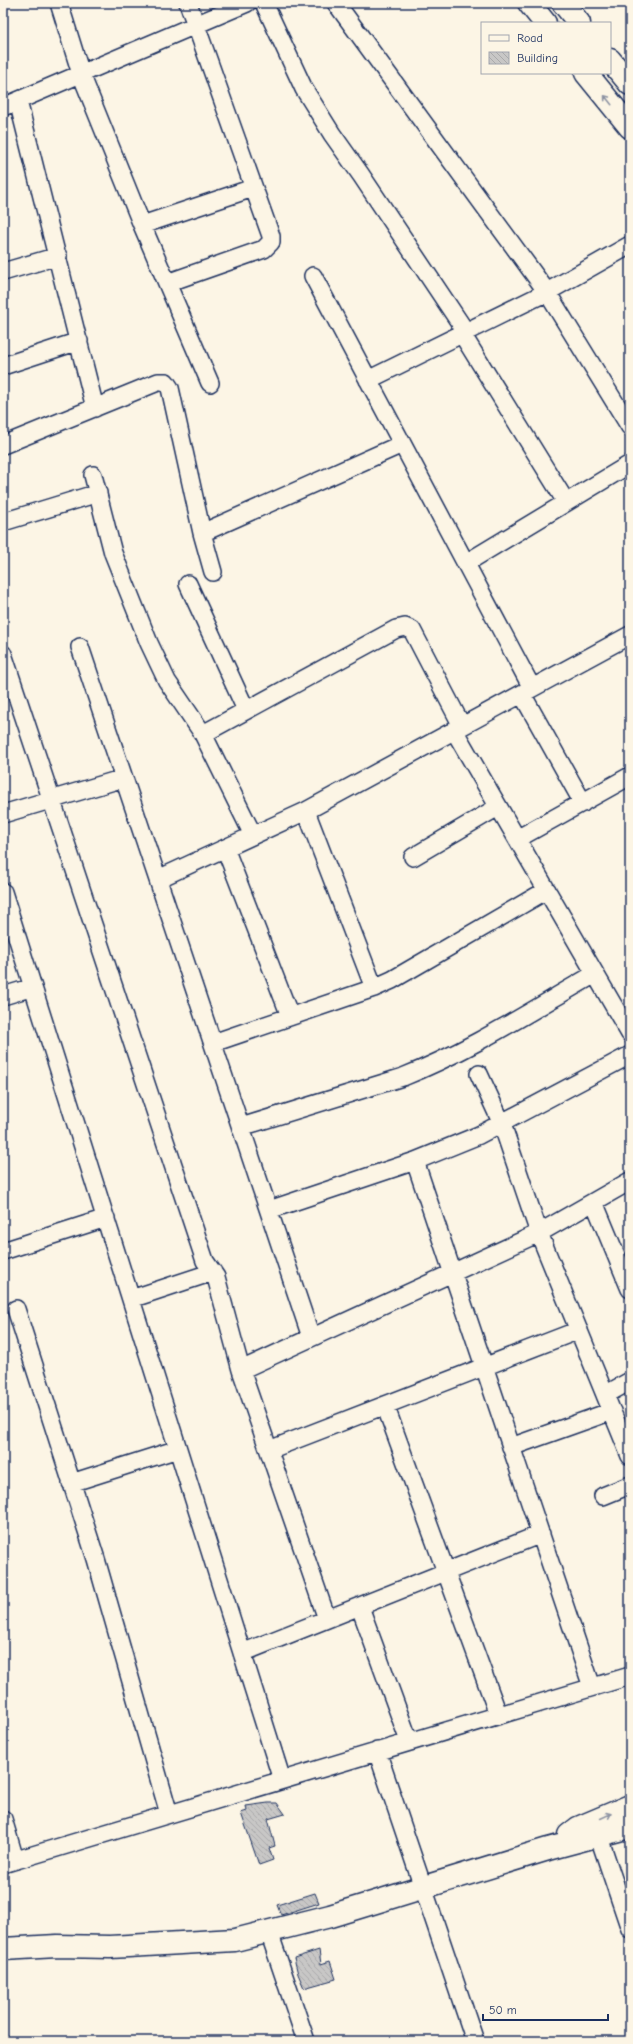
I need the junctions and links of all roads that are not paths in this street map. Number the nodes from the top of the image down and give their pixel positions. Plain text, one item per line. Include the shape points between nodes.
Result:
1 (59, 3) edge
2 (188, 3) edge
3 (247, 3) edge
4 (264, 3) edge
5 (336, 3) edge
6 (529, 3) edge
7 (563, 3) edge
8 (544, 22) edge
9 (578, 22) edge
10 (195, 25) junction
11 (611, 61) edge
12 (81, 74) junction
13 (587, 74) edge
14 (630, 84) edge
15 (10, 104) edge
16 (630, 127) edge
17 (253, 188) junction
18 (142, 225) junction
19 (630, 245) edge
20 (58, 256) junction
21 (3, 272) edge
22 (313, 276) dead end
23 (167, 283) junction
24 (547, 292) junction
25 (464, 333) junction
26 (79, 341) junction
27 (3, 366) edge
28 (368, 380) junction
29 (210, 383) dead end
30 (95, 408) junction
31 (630, 427) edge
32 (402, 444) junction
33 (3, 445) edge
34 (630, 464) edge
35 (93, 475) dead end
36 (98, 493) junction
37 (566, 502) junction
38 (3, 522) edge
39 (202, 533) junction
40 (466, 563) junction
41 (212, 572) dead end
42 (188, 584) dead end
43 (630, 635) edge
44 (80, 647) dead end
45 (3, 654) edge
46 (527, 691) junction
47 (246, 710) junction
48 (458, 728) junction
49 (203, 734) junction
50 (630, 776) edge
51 (124, 778) junction
52 (51, 799) junction
53 (583, 802) junction
54 (498, 807) junction
55 (306, 811) junction
56 (3, 814) edge
57 (253, 835) junction
58 (517, 839) junction
59 (225, 848) junction
60 (412, 857) dead end
61 (158, 879) junction
62 (547, 890) junction
63 (3, 892) edge
64 (595, 974) junction
65 (33, 987) junction
66 (374, 988) junction
67 (3, 996) edge
68 (290, 1016) junction
69 (630, 1034) edge
70 (213, 1043) junction
71 (630, 1055) edge
72 (479, 1074) dead end
73 (502, 1124) junction
74 (241, 1128) junction
75 (415, 1162) junction
76 (630, 1181) edge
77 (594, 1202) junction
78 (269, 1210) junction
79 (106, 1218) junction
80 (540, 1233) junction
81 (3, 1252) edge
82 (213, 1272) junction
83 (452, 1272) junction
84 (630, 1289) edge
85 (131, 1299) junction
86 (16, 1309) dead end
87 (579, 1330) junction
88 (311, 1337) junction
89 (484, 1367) junction
90 (241, 1370) junction
91 (630, 1381) edge
92 (608, 1403) junction
93 (385, 1405) junction
94 (511, 1447) junction
95 (178, 1449) junction
96 (269, 1450) junction
97 (630, 1456) edge
98 (71, 1484) junction
99 (630, 1484) edge
100 (603, 1496) dead end
101 (541, 1534) junction
102 (446, 1572) junction
103 (360, 1607) junction
104 (327, 1619) junction
105 (242, 1654) junction
106 (630, 1676) edge
107 (592, 1687) junction
108 (498, 1714) junction
109 (409, 1742) junction
110 (377, 1751) junction
111 (282, 1780) junction
112 (630, 1806) edge
113 (169, 1814) junction
114 (3, 1819) edge
115 (630, 1827) edge
116 (630, 1839) edge
117 (602, 1846) junction
118 (548, 1849) junction
119 (9, 1862) edge
120 (423, 1887) junction
121 (630, 1929) edge
122 (269, 1932) junction
123 (3, 1949) edge
124 (306, 2041) edge
125 (474, 2041) edge

1 - 12 street
2 - 10 street
3 - 10 street
4 - 25 street via 304,89
5 - 24 street
6 - 8 main road
7 - 9 main road
10 - 12 street
10 - 17 street
11 - 14 main road
12 - 15 street
12 - 18 street
16 -> 13 main road
15 - 20 street
17 - 18 street
17 - 23 street via 271,242 264,249
18 - 23 street
19 - 24 street
20 - 21 street
20 - 26 street
22 - 28 street
23 - 29 street
24 - 25 street
24 - 31 street
25 - 28 street
25 - 37 street
26 - 27 street
26 - 30 street
28 - 32 street
30 - 33 street
30 - 39 street via 158,382 166,382 170,388
32 - 39 street
32 - 40 street
34 - 37 street
35 - 36 street
36 - 38 street
36 - 49 street via 113,553 149,643 167,681
37 - 40 street
39 - 41 street
40 - 46 street
42 - 47 street
43 - 46 street
44 - 51 street
45 - 52 street
46 - 48 street
46 - 53 street
47 - 48 street via 396,629 405,627 412,630
47 - 49 street
48 - 54 street
48 - 55 street
49 - 57 street
50 - 53 street
51 - 52 street
51 - 61 street
52 - 56 street
52 - 82 street via 202,1253
53 - 58 street
54 - 58 street
54 - 60 street
55 - 57 street
55 - 66 street
57 - 59 street
58 - 62 street
59 - 61 street
59 - 68 street
61 - 70 street
62 - 64 street
62 - 66 street
63 - 65 street
64 - 69 street
64 - 74 street via 453,1055 427,1067 403,1077
65 - 67 street
65 - 79 street
66 - 68 street
68 - 70 street
70 - 74 street
71 - 73 street
72 - 73 street
73 - 75 street
73 - 80 street
74 - 78 street
75 - 78 street
75 - 83 street
76 - 77 street
77 - 80 street
77 - 84 street
78 - 88 street
79 - 81 street
79 - 85 street
80 - 83 street
80 - 87 street
82 - 85 street
82 - 90 street
83 - 88 street
83 - 89 street
85 - 95 street
86 - 98 street
87 - 89 street
87 - 92 street
88 - 90 street
89 - 93 street
89 - 94 street
90 - 96 street
91 - 92 street
92 - 94 street
92 - 97 street
93 - 96 street
93 - 102 street
94 - 101 street
95 - 98 street
95 - 105 street
96 - 104 street
98 - 113 street via 96,1559
99 - 100 street
101 - 102 street
101 - 107 street
102 - 103 street
102 - 108 street
103 - 104 street
103 - 109 street
104 - 105 street
105 - 111 street
106 - 107 street
107 - 108 street
108 - 109 street
109 - 110 street
110 - 111 street
110 - 120 street
111 - 113 street
118 -> 112 main road via 578,1828
113 - 119 street
114 - 119 street
115 - 118 main road
116 - 117 main road
117 - 118 main road
117 - 121 street
118 - 120 main road
120 - 122 main road
120 - 125 street
122 - 123 main road via 210,1943
122 - 124 street

